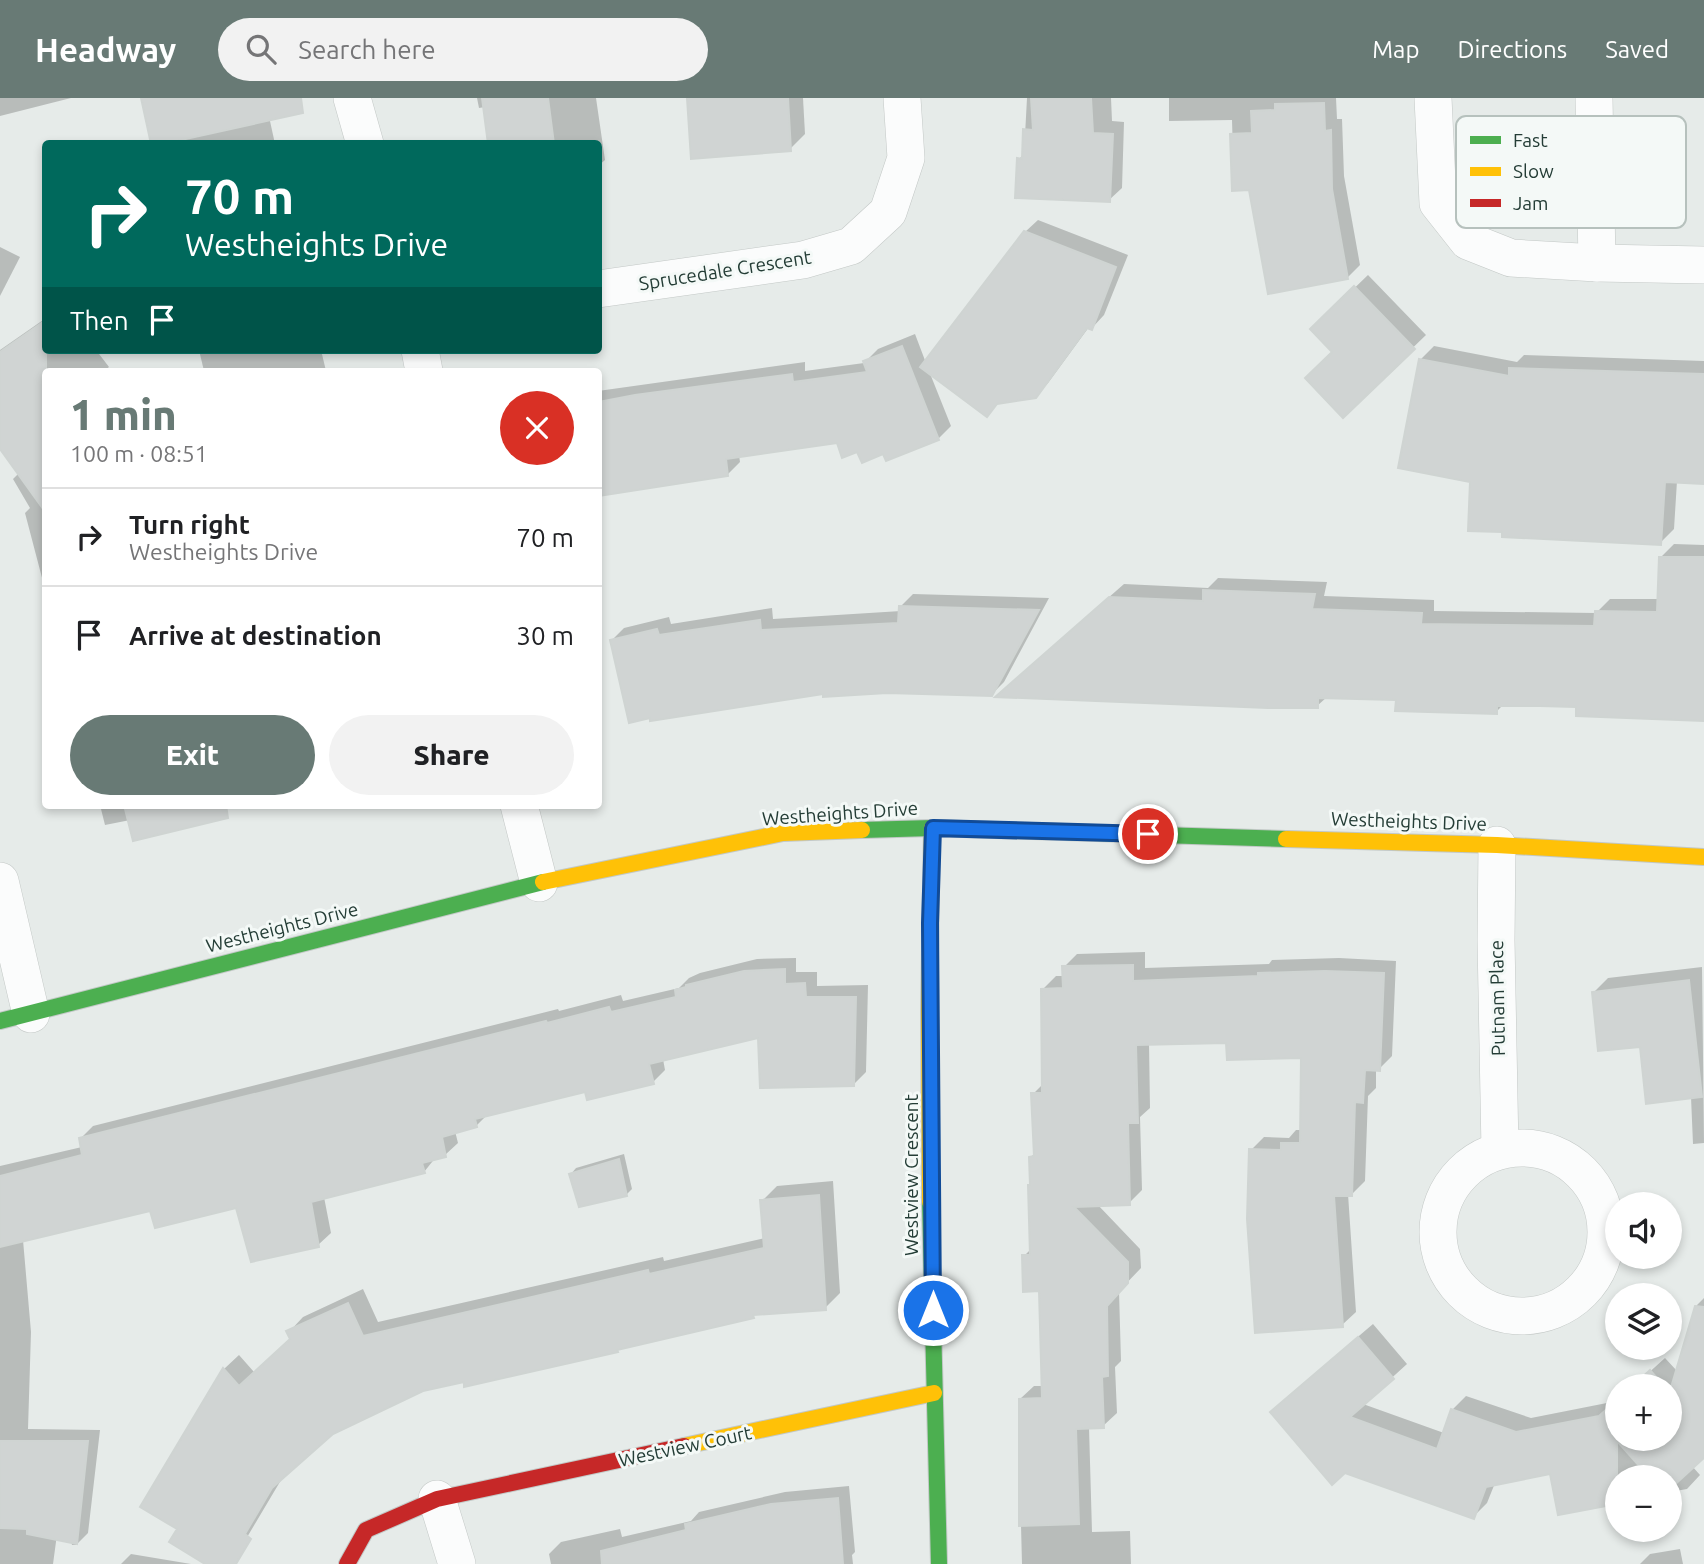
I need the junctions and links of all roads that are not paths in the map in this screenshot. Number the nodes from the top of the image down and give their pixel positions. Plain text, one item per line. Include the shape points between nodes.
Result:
1 (352, 98) edge
2 (902, 98) edge
3 (1433, 98) edge
4 (1594, 98) edge
5 (1594, 116) edge
6 (364, 140) edge
7 (1456, 226) edge
8 (1458, 228) edge
9 (1596, 228) edge
10 (1597, 263) junction
11 (1704, 265) edge
12 (602, 288) edge
13 (521, 809) edge
14 (933, 828) junction
15 (1497, 845) junction
16 (1704, 857) edge
17 (0, 881) edge
18 (539, 883) junction
19 (15, 1017) edge
20 (1500, 1150) junction
21 (934, 1393) junction
22 (437, 1499) junction
23 (347, 1564) edge
24 (457, 1564) edge
25 (939, 1564) edge

1 - 6 street
2 - 12 street, Sprucedale Crescent via 906,158 888,212 851,246 803,260
3 - 7 street via 1438,203
4 - 5 street
8 - 10 street via 1468,241 1511,258
9 - 10 street
10 - 11 street
13 - 18 street
14 - 15 street, Westheights Drive
14 - 18 street, Westheights Drive via 783,833
14 - 21 street, Westview Crescent
15 - 16 street, Westheights Drive
15 - 20 street, Putnam Place
17 - 19 street
18 - 19 street, Westheights Drive
20 - 20 street via 1473,1163 1449,1189 1438,1217 1437,1239 1451,1280 1482,1307 1510,1316 1534,1316 1579,1295 1601,1259 1606,1230 1602,1207 1576,1168 1551,1153
21 - 22 street, Westview Court
21 - 25 street, Westview Crescent
22 - 23 street, Westview Court via 366,1530
22 - 24 street

